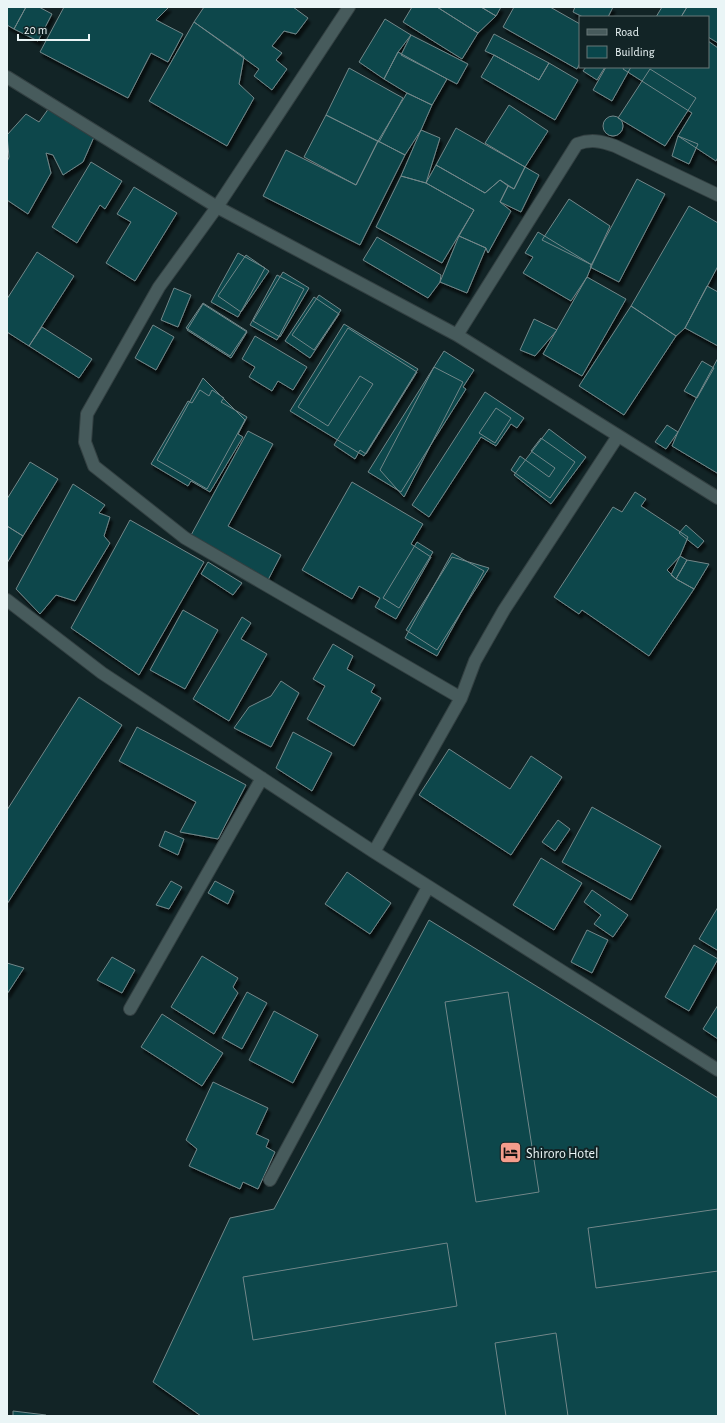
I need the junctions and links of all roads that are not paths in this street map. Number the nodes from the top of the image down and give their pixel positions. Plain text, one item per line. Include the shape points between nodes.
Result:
1 (349, 7) edge
2 (7, 77) edge
3 (718, 195) edge
4 (217, 207) junction
5 (457, 335) junction
6 (618, 436) junction
7 (718, 498) edge
8 (7, 600) edge
9 (460, 698) junction
10 (262, 778) junction
11 (374, 852) junction
12 (428, 887) junction
13 (130, 1009) dead end
14 (718, 1070) edge
15 (270, 1180) dead end

1 - 4 street
2 - 4 street
3 - 5 street via 615,146 600,141 577,144
4 - 5 street
4 - 9 street via 159,287 87,414 85,442 94,466 204,550 295,600
5 - 6 street
6 - 7 street
6 - 9 street via 504,610 475,661
8 - 10 street via 102,673
9 - 11 street
10 - 11 street
10 - 13 street
11 - 12 street
12 - 14 street
12 - 15 street

